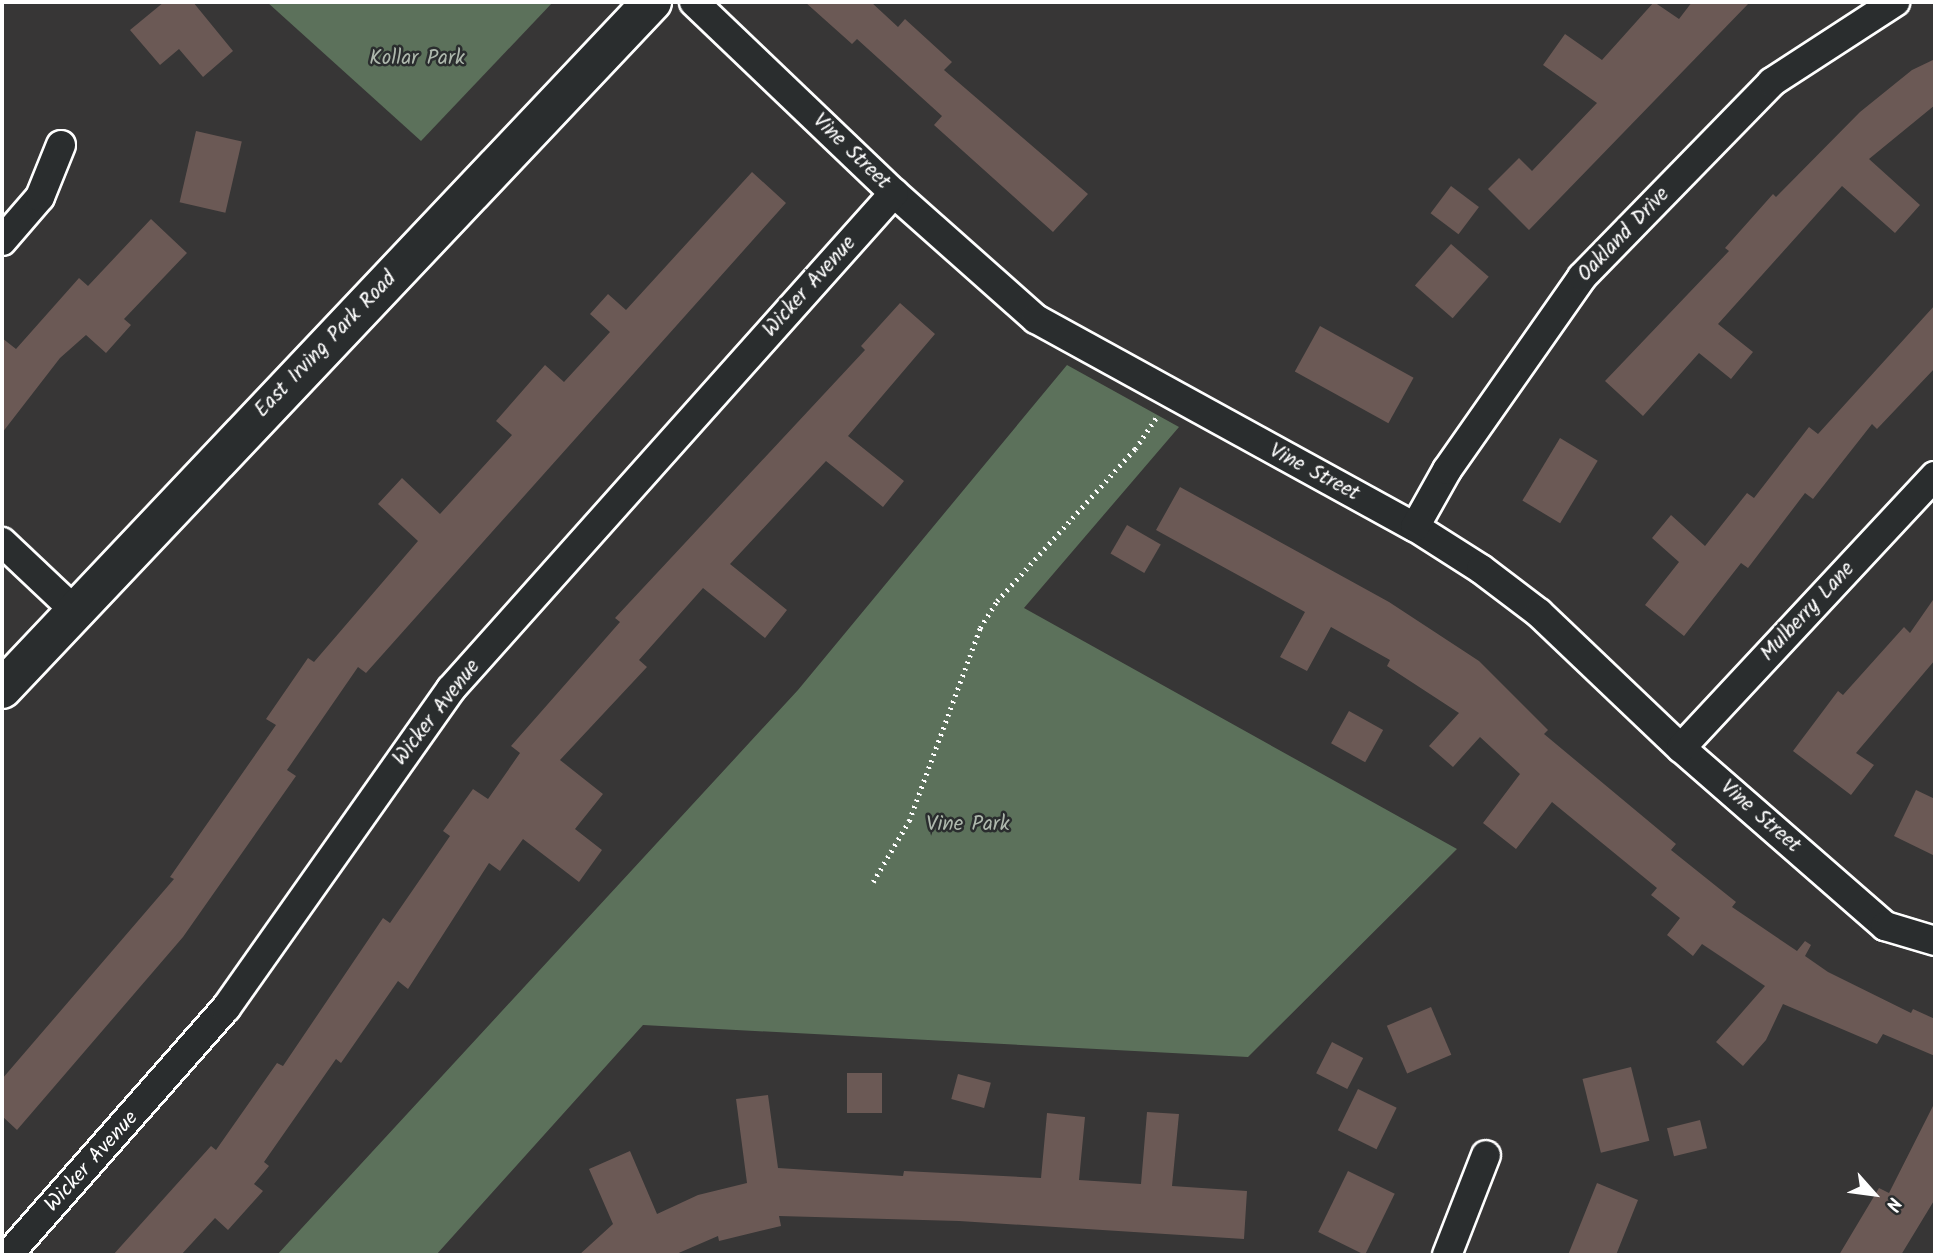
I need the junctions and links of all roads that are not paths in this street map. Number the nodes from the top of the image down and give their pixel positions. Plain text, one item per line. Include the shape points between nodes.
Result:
1 (652, 2) edge
2 (694, 2) edge
3 (1895, 2) edge
4 (61, 145) dead end
5 (894, 193) junction
6 (2, 241) edge
7 (1935, 476) edge
8 (1415, 527) junction
9 (2, 542) edge
10 (74, 610) junction
11 (2, 689) edge
12 (1681, 748) junction
13 (1935, 941) edge
14 (1486, 1155) dead end
15 (8, 1255) edge
16 (1447, 1255) edge

1 - 10 main road, East Irving Park Road
2 - 5 street, Vine Street
3 - 8 street, Oakland Drive via 1772,82 1582,277 1447,470
4 - 6 street via 40,197
5 - 8 street, Vine Street via 1036,319
5 - 15 street, Wicker Avenue via 452,689 226,1008
7 - 12 street, Mulberry Lane
8 - 12 street, Vine Street via 1539,613
9 - 10 street
10 - 11 main road, East Irving Park Road
12 - 13 street, Vine Street via 1885,926
14 - 16 street

